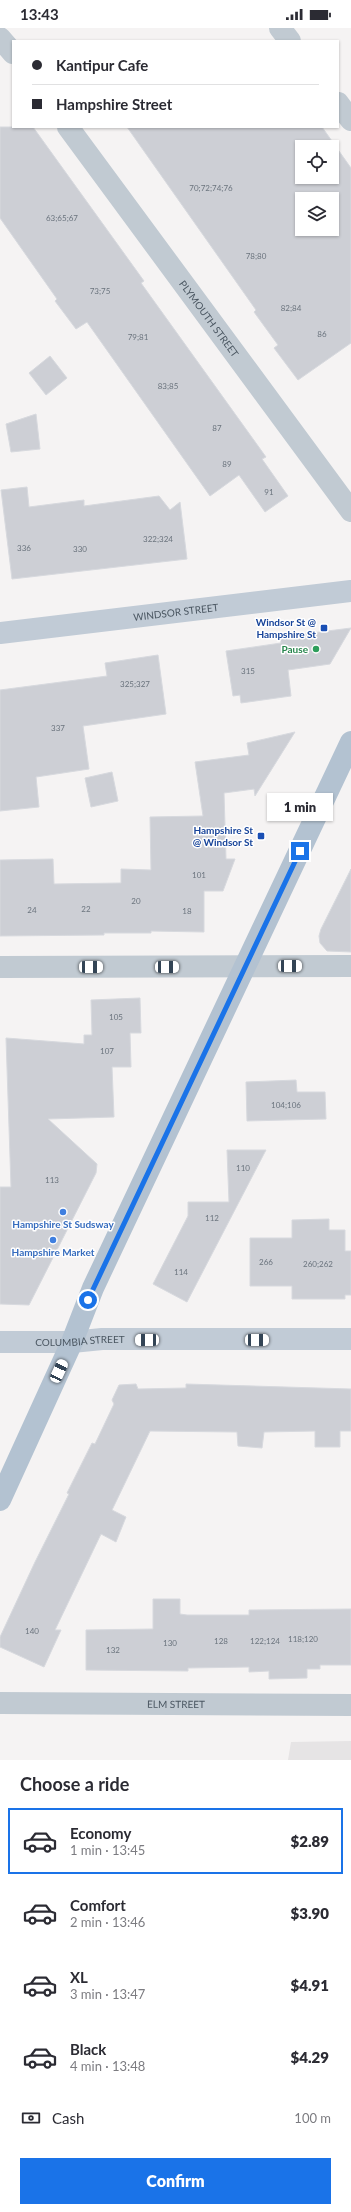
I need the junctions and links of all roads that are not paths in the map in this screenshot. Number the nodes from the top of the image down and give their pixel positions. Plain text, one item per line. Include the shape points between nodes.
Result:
1 (280, 28) edge
2 (0, 38) edge
3 (289, 40) edge
4 (12, 52) edge
5 (339, 104) edge
6 (351, 120) edge
7 (69, 128) edge
8 (351, 510) edge
9 (351, 591) edge
10 (0, 633) edge
11 (351, 742) edge
12 (246, 966) junction
13 (351, 966) edge
14 (0, 967) edge
15 (351, 1339) edge
16 (0, 1342) edge
17 (72, 1342) junction
18 (0, 1500) edge
19 (0, 1703) edge
20 (351, 1704) edge

1 - 3 street
2 - 4 street
5 - 6 street
7 - 8 street, PLYMOUTH STREET
9 - 10 main road, WINDSOR STREET
11 - 12 main road
12 - 13 street
12 - 14 street
12 - 17 main road via 91,1294
15 - 17 main road, COLUMBIA STREET via 102,1339
16 - 17 main road, COLUMBIA STREET
17 - 18 main road
19 - 20 street, ELM STREET

